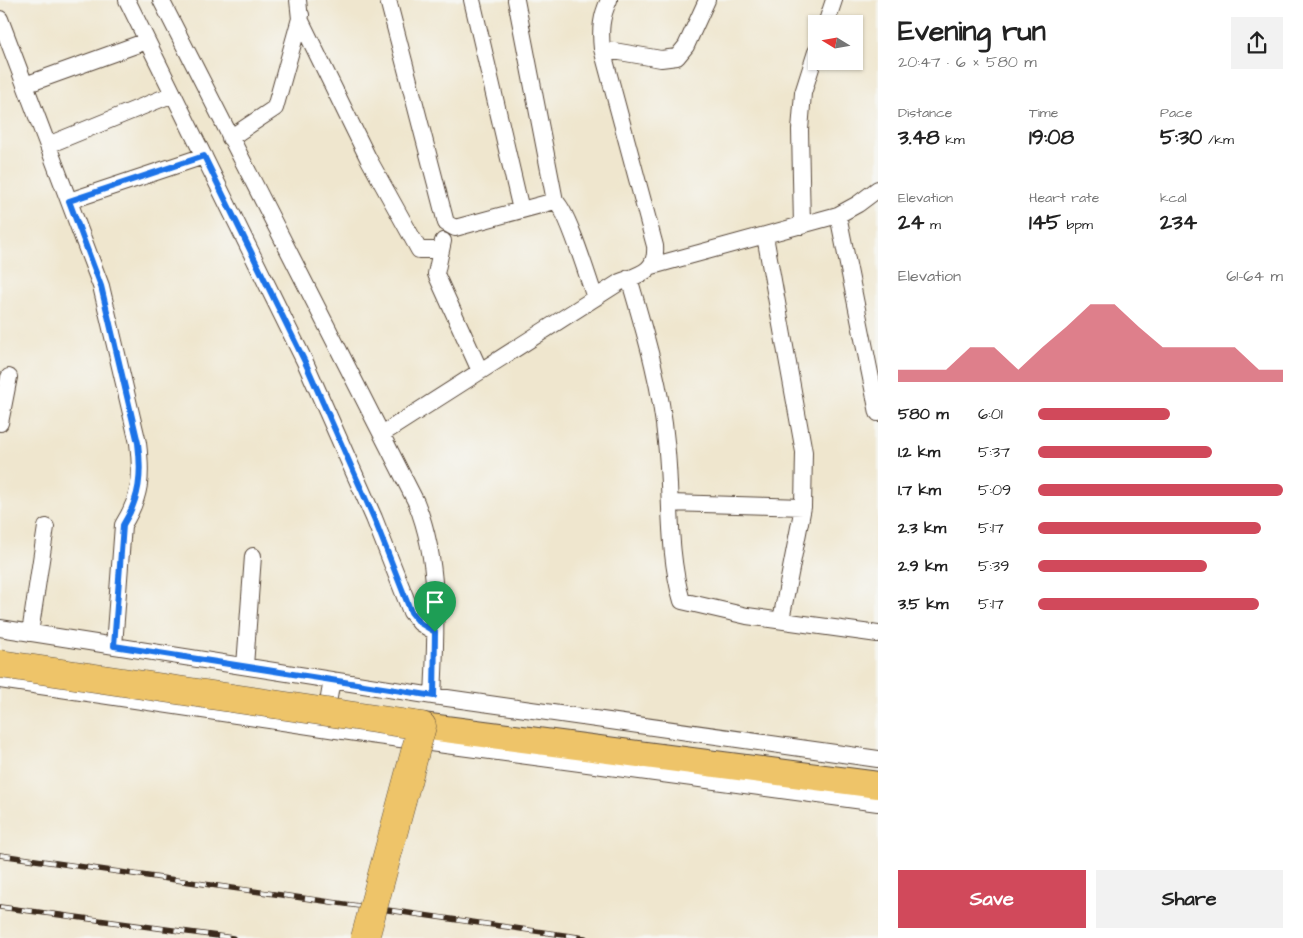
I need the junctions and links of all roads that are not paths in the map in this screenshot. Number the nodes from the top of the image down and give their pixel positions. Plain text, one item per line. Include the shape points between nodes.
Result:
1 (127, 0) edge
2 (161, 0) edge
3 (298, 0) edge
4 (305, 0) edge
5 (388, 0) edge
6 (472, 0) edge
7 (516, 0) edge
8 (609, 0) edge
9 (707, 0) edge
10 (834, 0) edge
11 (829, 15) edge
12 (0, 19) edge
13 (300, 19) junction
14 (147, 41) junction
15 (602, 48) junction
16 (810, 70) edge
17 (25, 85) junction
18 (173, 94) junction
19 (230, 138) junction
20 (48, 146) junction
21 (204, 156) junction
22 (878, 189) edge
23 (69, 201) junction
24 (555, 201) junction
25 (521, 210) junction
26 (838, 215) junction
27 (446, 223) junction
28 (802, 226) junction
29 (765, 236) junction
30 (441, 250) junction
31 (652, 266) junction
32 (629, 278) junction
33 (595, 298) junction
34 (480, 371) junction
35 (10, 378) dead end
36 (878, 414) edge
37 (0, 423) edge
38 (382, 434) junction
39 (670, 503) junction
40 (803, 507) junction
41 (46, 527) dead end
42 (252, 556) dead end
43 (781, 620) junction
44 (0, 628) edge
45 (435, 632) junction
46 (30, 633) junction
47 (878, 634) edge
48 (114, 646) junction
49 (0, 664) edge
50 (245, 666) junction
51 (0, 680) edge
52 (332, 680) junction
53 (434, 696) junction
54 (422, 726) junction
55 (323, 728) junction
56 (878, 759) edge
57 (878, 784) edge
58 (878, 804) edge
59 (366, 938) edge

1 - 14 street
2 - 19 street
3 - 13 street
4 - 13 street
5 - 27 street
6 - 25 street
7 - 24 street
8 - 15 street via 600,29
9 - 15 street via 686,46 677,57 661,59
10 - 11 street
12 - 17 street
13 - 19 street via 275,108
13 - 30 street via 368,158 419,250
14 - 17 street
14 - 18 street
15 - 31 street via 655,246 656,258
16 - 28 street via 801,112
17 - 20 street
18 - 20 street
18 - 21 street
19 - 38 street
20 - 23 street
21 - 23 street
21 - 45 street via 305,362 374,518 411,612 420,623
22 - 26 street
23 - 48 street via 101,286 141,468 140,488 123,525
24 - 25 street
24 - 33 street via 560,203 566,217
25 - 27 street via 456,228
26 - 28 street
26 - 36 street
27 - 30 street
28 - 29 street
29 - 31 street
29 - 40 street via 804,452
30 - 34 street via 436,274
31 - 32 street
32 - 33 street
32 - 39 street via 658,378
33 - 34 street
34 - 38 street
35 - 37 street
38 - 45 street via 427,528 436,587
39 - 40 street
39 - 43 street via 674,562 682,601 746,616
40 - 43 street
41 - 46 street
42 - 50 street
43 - 47 street
44 - 46 street
45 - 53 street
46 - 48 street
48 - 50 street
49 - 54 highway, bridge
50 - 52 street
51 - 55 street
52 - 53 street
52 - 55 street
53 - 56 street
54 - 57 main road
54 - 59 highway, bridge
55 - 58 street

